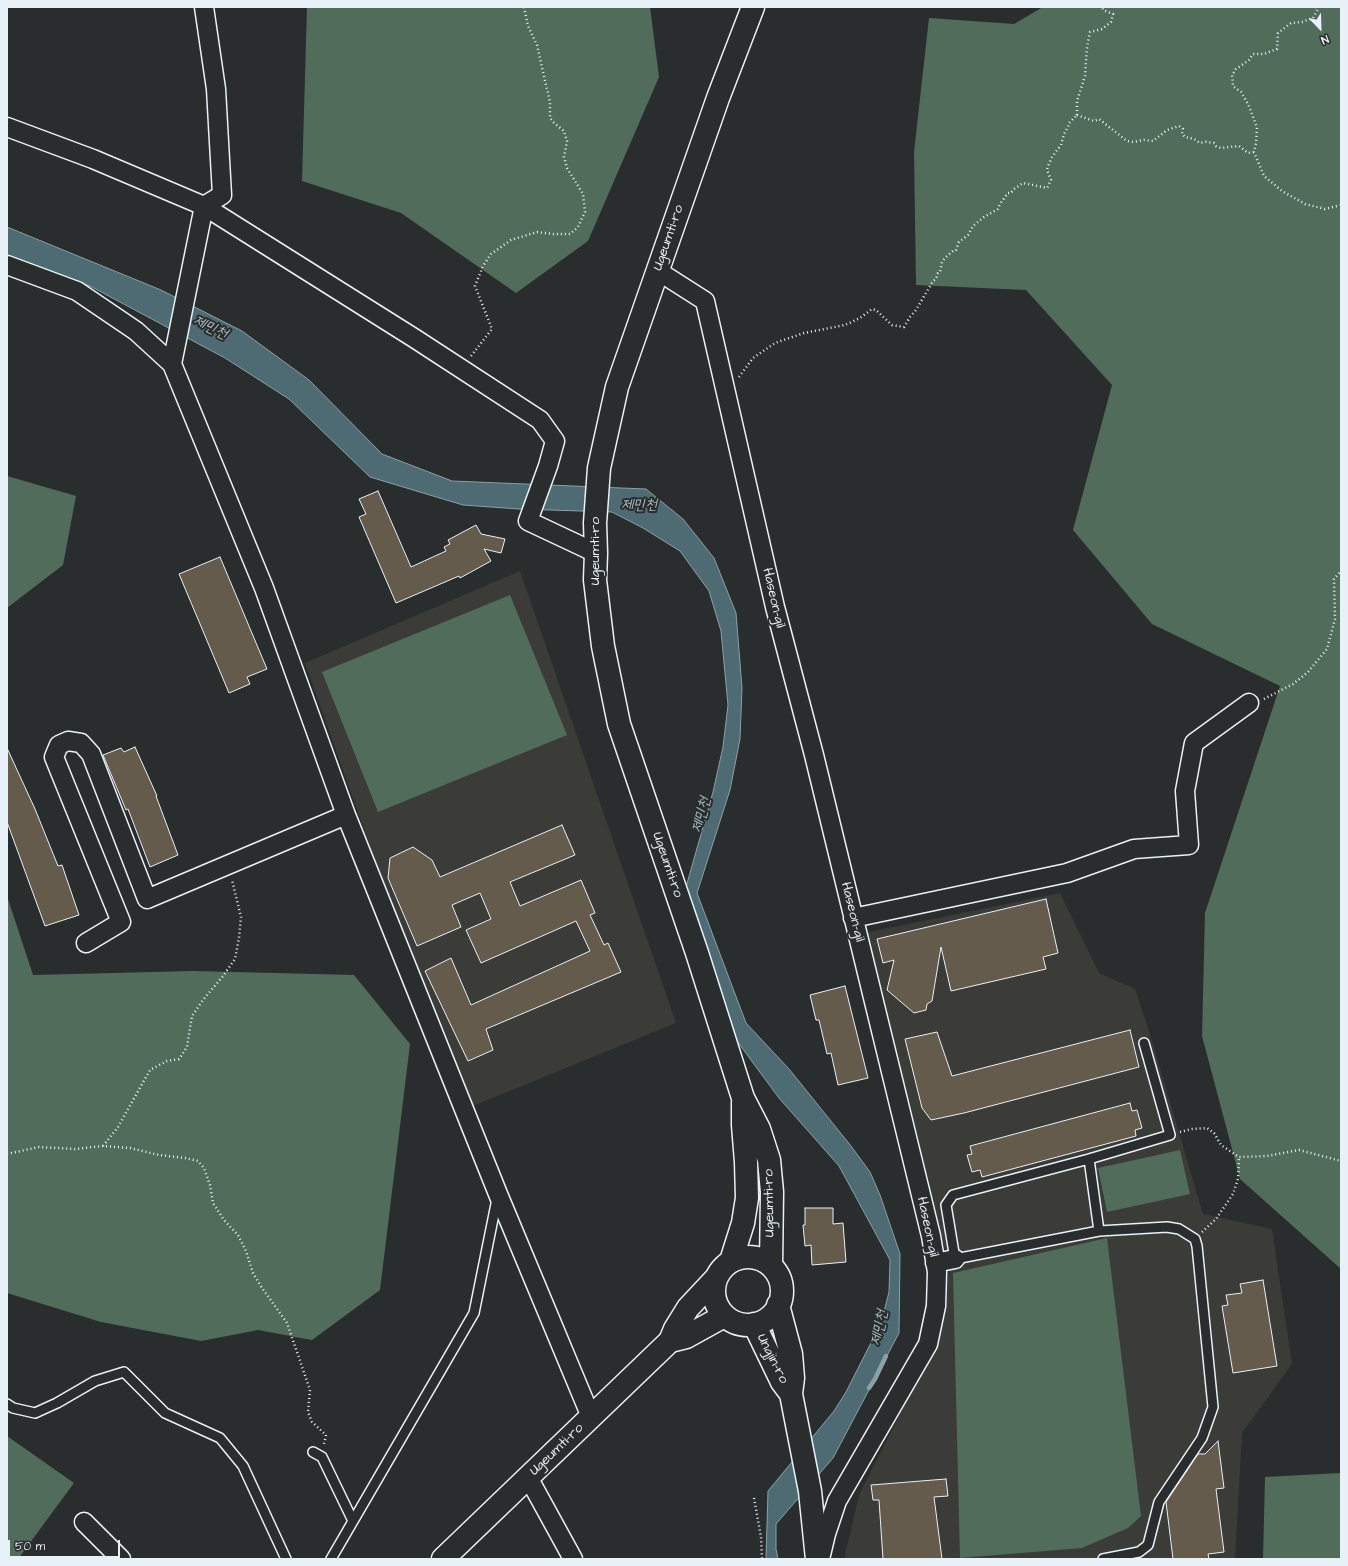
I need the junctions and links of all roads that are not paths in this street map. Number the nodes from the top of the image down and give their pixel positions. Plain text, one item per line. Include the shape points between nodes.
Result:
1 (204, 7) edge
2 (753, 7) edge
3 (7, 127) edge
4 (204, 206) junction
5 (7, 265) edge
6 (658, 271) junction
7 (172, 364) junction
8 (596, 553) junction
9 (1249, 704) road end
10 (346, 815) junction
11 (853, 918) junction
12 (86, 943) dead end
13 (1144, 1043) dead end
14 (743, 1098) junction
15 (1089, 1159) junction
16 (498, 1194) junction
17 (1099, 1231) junction
18 (955, 1259) junction
19 (935, 1263) junction
20 (771, 1266) junction
21 (724, 1269) junction
22 (778, 1305) junction
23 (724, 1316) junction
24 (754, 1324) junction
25 (670, 1341) junction
26 (790, 1394) junction
27 (7, 1404) edge
28 (592, 1417) junction
29 (313, 1452) dead end
30 (528, 1477) junction
31 (353, 1521) junction
32 (84, 1522) dead end
33 (121, 1559) edge
34 (286, 1559) edge
35 (331, 1559) edge
36 (443, 1559) edge
37 (574, 1559) edge
38 (817, 1559) edge
39 (820, 1559) edge
40 (1103, 1559) edge

1 - 4 street via 216,89 222,195
2 - 6 main road, Ugeumti-ro via 718,98
3 - 4 street via 93,159
4 - 7 street
4 - 8 street via 540,420 555,441 528,521
5 - 7 street via 77,291 136,331
6 - 8 main road, Ugeumti-ro via 617,387 599,468 595,523
6 - 11 street, Haseon-gil via 705,301 775,607
7 - 10 street via 264,588
8 - 14 main road, Ugeumti-ro via 595,580 603,646 619,724
9 - 11 street via 1194,743 1185,791 1189,845 1134,849 1067,873
10 - 12 street via 147,899 91,754 81,743 68,741 59,745 54,757 121,922
10 - 16 street
11 - 19 street, Haseon-gil via 931,1236
13 - 15 lane via 1170,1135
14 - 20 main road, Ugeumti-ro via 759,1129 769,1160 772,1192
14 - 21 main road, Ugeumti-ro via 747,1198 743,1223
15 - 17 lane
15 - 18 lane via 953,1195 946,1205
16 - 28 street
16 - 31 lane via 474,1313
17 - 18 lane
17 - 40 lane via 1167,1227 1179,1229 1195,1239 1213,1407 1202,1438 1159,1502 1148,1545 1139,1552
18 - 19 street
19 - 39 street, Haseon-gil via 936,1306 928,1344 837,1501
20 - 21 main road via 752,1257 742,1258
20 - 22 main road via 778,1275 781,1285 782,1295
21 - 23 main road via 714,1287 714,1297
21 - 25 main road, Ugeumti-ro via 688,1308
22 - 24 main road via 768,1317
22 - 26 main road, Ungjin-ro via 791,1354 793,1378
23 - 24 main road via 733,1322
23 - 25 main road, Ugeumti-ro via 686,1337
24 - 26 main road, Ungjin-ro
25 - 28 main road, Ugeumti-ro
26 - 38 main road, Ungjin-ro via 810,1491
27 - 34 lane via 35,1413 94,1382 124,1372 165,1413 220,1438 243,1466
28 - 30 main road, Ugeumti-ro
29 - 31 lane via 322,1457
30 - 36 main road, Ugeumti-ro
30 - 37 street
31 - 35 lane
32 - 33 street

